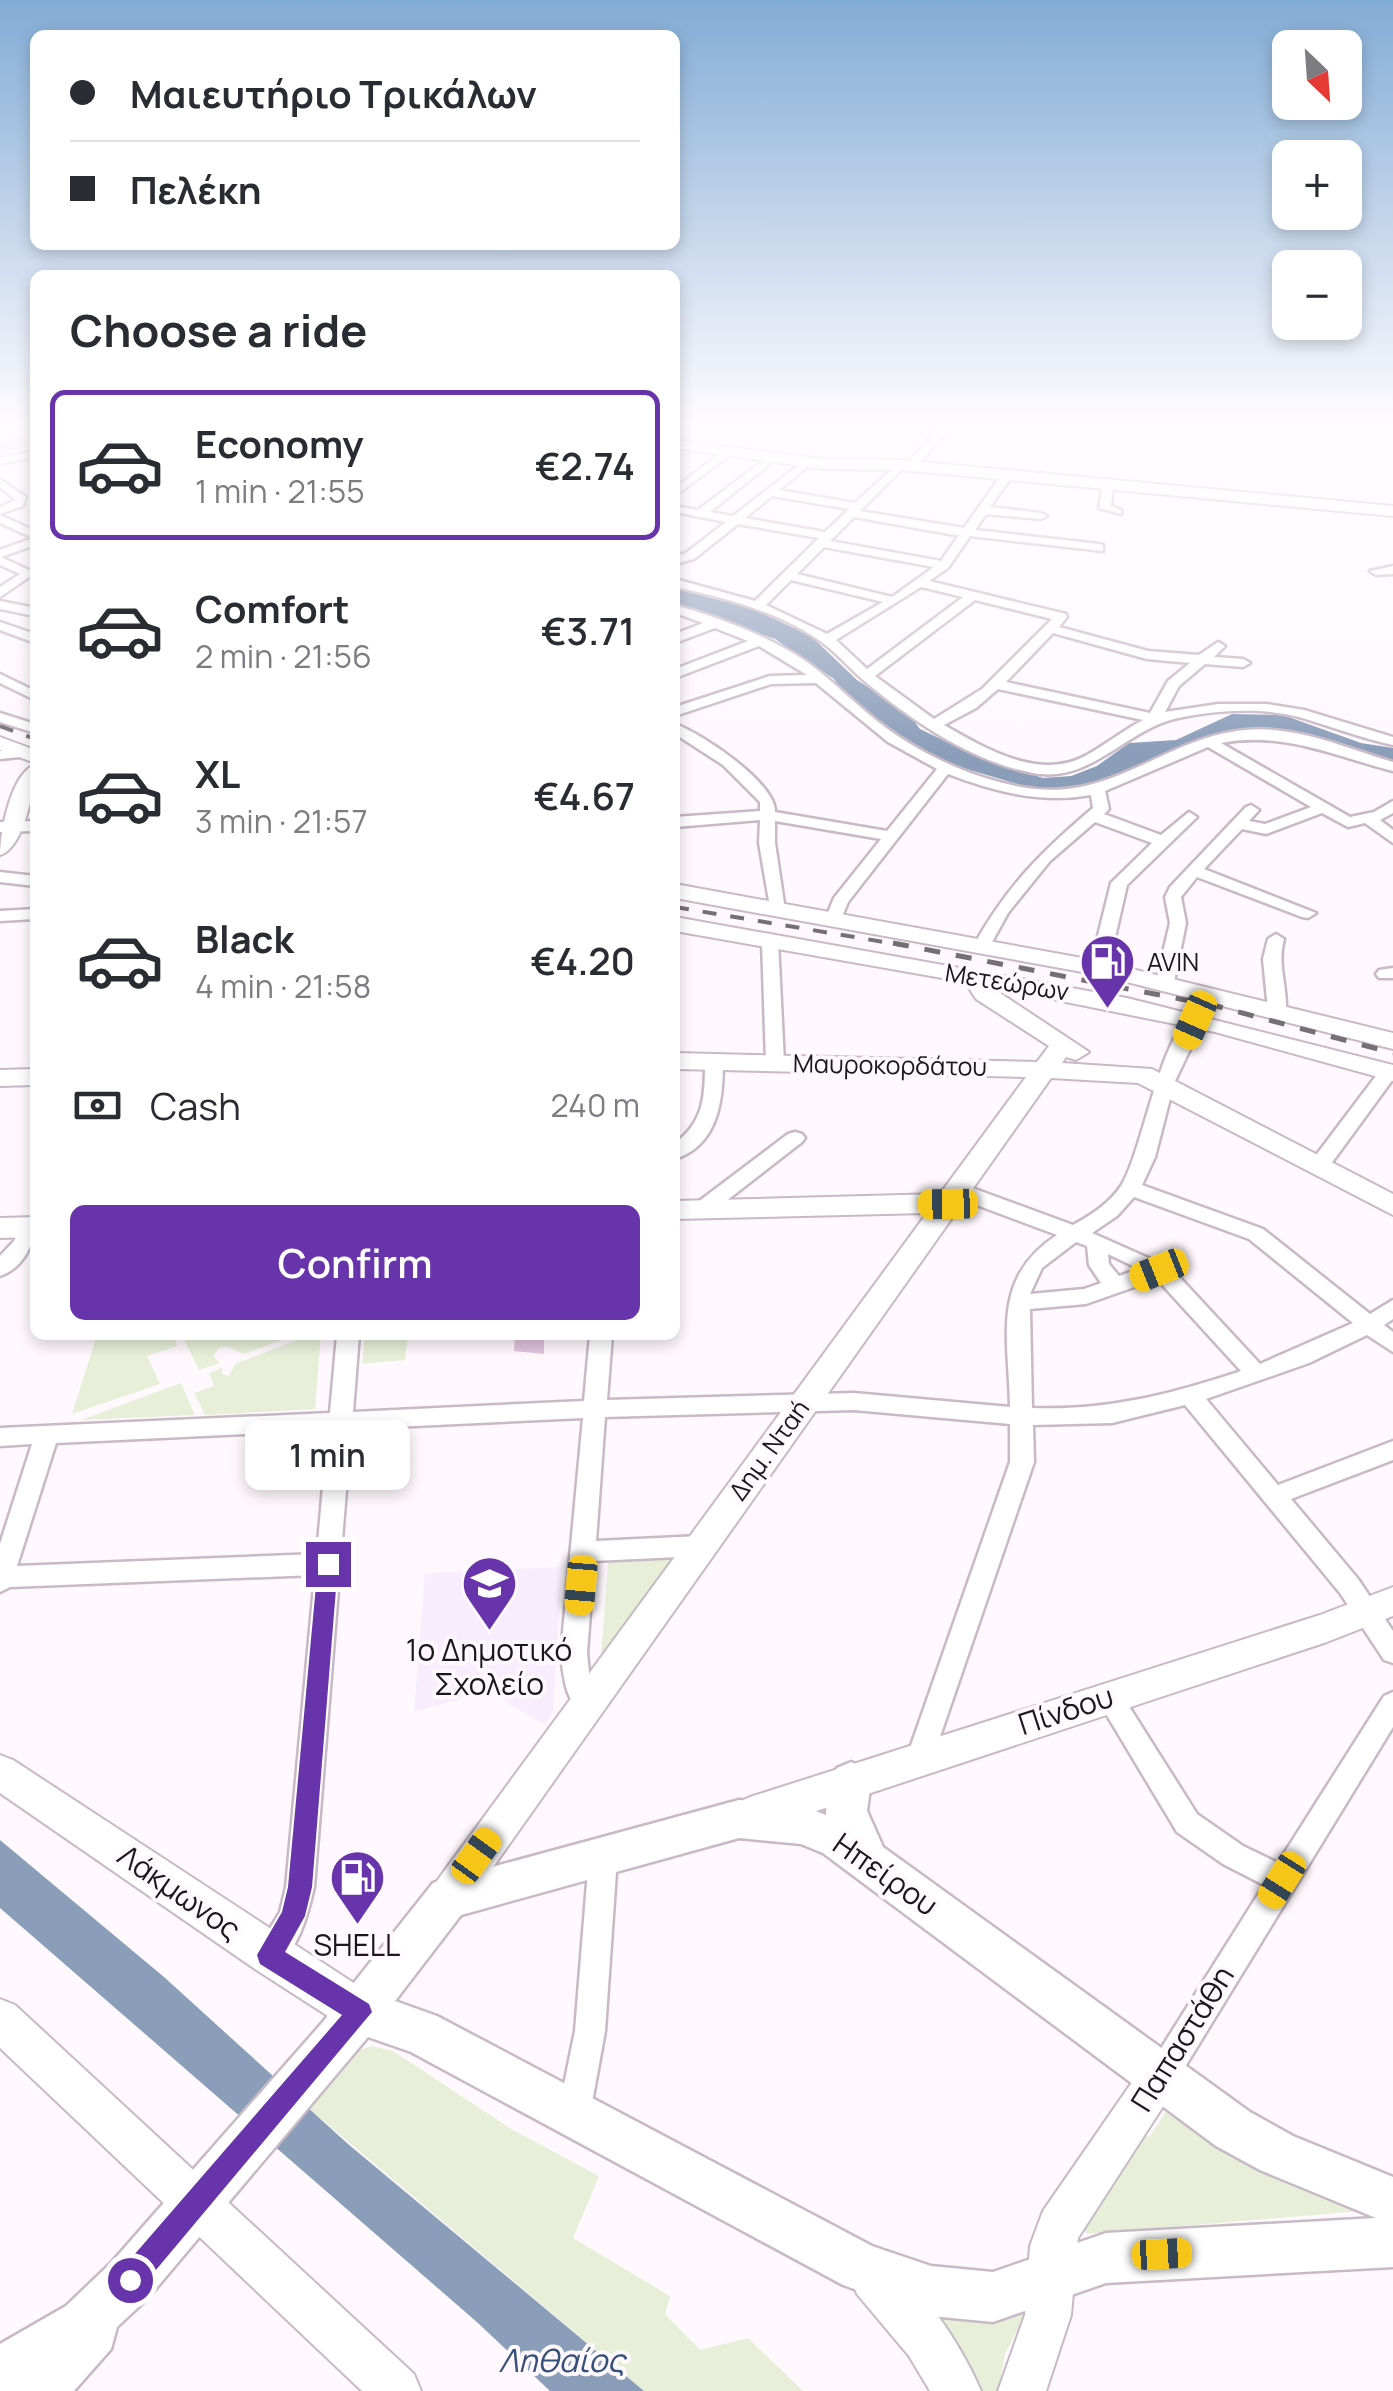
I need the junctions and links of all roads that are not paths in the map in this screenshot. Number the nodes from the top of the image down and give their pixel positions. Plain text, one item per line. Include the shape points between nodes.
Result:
1 (967, 532) edge
2 (719, 533) edge
3 (794, 533) edge
4 (831, 533) edge
5 (972, 533) edge
6 (824, 539) junction
7 (30, 542) edge
8 (1100, 548) dead end
9 (0, 557) edge
10 (680, 559) edge
11 (944, 565) junction
12 (1376, 570) dead end
13 (1393, 570) edge
14 (790, 576) junction
15 (920, 583) junction
16 (680, 584) edge
17 (1034, 592) dead end
18 (971, 597) junction
19 (894, 602) junction
20 (2, 603) edge
21 (758, 606) junction
22 (1021, 608) junction
23 (30, 611) edge
24 (680, 612) edge
25 (714, 623) junction
26 (0, 626) edge
27 (1050, 628) junction
28 (680, 636) edge
29 (30, 638) edge
30 (827, 640) junction
31 (761, 641) junction
32 (1218, 646) dead end
33 (1200, 660) junction
34 (1243, 663) dead end
35 (680, 672) edge
36 (867, 676) junction
37 (0, 678) edge
38 (815, 679) junction
39 (994, 684) junction
40 (28, 693) edge
41 (0, 700) edge
42 (680, 710) edge
43 (0, 717) edge
44 (1153, 719) junction
45 (936, 724) junction
46 (30, 727) edge
47 (680, 731) edge
48 (0, 739) edge
49 (1393, 742) edge
50 (1211, 743) junction
51 (0, 755) edge
52 (30, 755) edge
53 (30, 756) edge
54 (30, 761) edge
55 (1393, 767) edge
56 (945, 768) junction
57 (1098, 791) junction
58 (1393, 806) edge
59 (1320, 808) junction
60 (1251, 810) dead end
61 (768, 814) junction
62 (1094, 816) junction
63 (1189, 817) dead end
64 (1370, 819) junction
65 (680, 822) edge
66 (1240, 824) junction
67 (30, 826) edge
68 (5, 827) edge
69 (888, 836) junction
70 (1393, 838) edge
71 (1164, 842) junction
72 (0, 849) edge
73 (1195, 871) junction
74 (0, 877) edge
75 (30, 880) edge
76 (680, 892) edge
77 (777, 910) junction
78 (1308, 913) dead end
79 (30, 914) edge
80 (0, 916) edge
81 (833, 920) junction
82 (680, 925) edge
83 (1276, 939) dead end
84 (770, 942) junction
85 (981, 946) junction
86 (1098, 968) junction
87 (976, 977) junction
88 (1165, 982) junction
89 (1278, 1010) junction
90 (1195, 1020) junction
91 (1393, 1041) edge
92 (1054, 1056) junction
93 (680, 1061) edge
94 (714, 1062) junction
95 (775, 1062) junction
96 (1392, 1069) edge
97 (30, 1077) edge
98 (0, 1078) edge
99 (1164, 1091) junction
100 (795, 1138) dead end
101 (680, 1149) edge
102 (1318, 1167) junction
103 (1131, 1188) junction
104 (952, 1197) junction
105 (1393, 1206) edge
106 (688, 1210) edge
107 (30, 1227) edge
108 (0, 1228) edge
109 (30, 1230) edge
110 (1072, 1233) junction
111 (1097, 1242) junction
112 (0, 1269) edge
113 (1159, 1270) junction
114 (1115, 1287) junction
115 (1020, 1303) junction
116 (1393, 1308) edge
117 (1370, 1326) junction
118 (348, 1340) edge
119 (601, 1340) edge
120 (1393, 1344) edge
121 (1256, 1372) junction
122 (1188, 1395) junction
123 (804, 1402) junction
124 (596, 1409) junction
125 (1023, 1415) junction
126 (340, 1423) junction
127 (47, 1435) junction
128 (0, 1437) edge
129 (1393, 1450) edge
130 (1274, 1496) junction
131 (700, 1546) junction
132 (584, 1551) junction
133 (328, 1564) junction
134 (1, 1579) edge
135 (1379, 1607) edge
136 (1393, 1652) edge
137 (1110, 1697) junction
138 (588, 1701) junction
139 (1393, 1704) edge
140 (920, 1758) junction
141 (0, 1772) edge
142 (851, 1780) junction
143 (739, 1819) junction
144 (603, 1858) junction
145 (868, 1861) junction
146 (486, 1871) junction
147 (1282, 1880) junction
148 (269, 1955) junction
149 (0, 2020) edge
150 (349, 2026) junction
151 (1161, 2077) junction
152 (573, 2116) junction
153 (206, 2192) junction
154 (1393, 2201) edge
155 (1393, 2242) edge
156 (861, 2267) junction
157 (1052, 2276) junction
158 (17, 2380) edge
159 (397, 2391) edge
160 (957, 2391) edge
161 (1022, 2391) edge

1 - 11 street
2 - 10 street
3 - 6 street
4 - 6 street
5 - 8 street
6 - 11 street
6 - 14 street
7 - 9 street
9 - 20 street via 29,573
11 - 15 street
12 - 13 street
14 - 19 street
14 - 21 street
15 - 18 street
15 - 19 street
16 - 21 street
17 - 22 street
18 - 22 street
18 - 36 street
19 - 30 street
20 - 23 street
21 - 30 street
22 - 27 street via 1061,617
24 - 25 street
25 - 28 street
25 - 31 street
26 - 29 street
27 - 33 street via 1138,654
27 - 39 street
30 - 36 street
31 - 35 street
31 - 38 street
32 - 33 street
33 - 34 street
33 - 44 street via 1170,687
36 - 45 street
37 - 40 street
38 - 42 street via 770,680
38 - 56 street via 880,730
39 - 44 street
39 - 45 street
40 - 41 street
43 - 46 street
44 - 45 street via 1084,764 1051,771 993,754
44 - 49 street via 1212,709 1279,709
47 - 61 street via 759,789
48 - 52 street
50 - 55 street via 1246,734 1274,736
50 - 57 street
50 - 59 street
51 - 53 street
54 - 68 street
56 - 57 street via 1037,794
56 - 69 street
57 - 62 street via 1103,802
58 - 64 street
59 - 64 street via 1348,822
59 - 66 street via 1266,829
60 - 66 street
61 - 65 street
61 - 69 street
61 - 77 street
62 - 71 street
62 - 85 street via 1028,876
63 - 71 street
64 - 70 street
66 - 73 street
67 - 68 street
68 - 72 street
69 - 81 street
71 - 86 street via 1119,884
73 - 78 street
73 - 88 street via 1172,897 1178,923
74 - 75 street
76 - 77 street
77 - 81 street
79 - 80 street
81 - 85 street
82 - 84 street, Μετεώρων
83 - 89 street via 1269,968
84 - 87 street, Μετεώρων
84 - 95 street
85 - 86 street
86 - 88 street
87 - 90 street, Μετεώρων
87 - 92 street via 980,990
88 - 89 street
89 - 91 street
90 - 96 street, Μετεώρων
90 - 99 street
92 - 95 street, Μαυροκορδάτου
92 - 99 street, Μαυροκορδάτου
92 - 104 street, Δημ. Νταή
93 - 94 street, Μαυροκορδάτου
94 - 95 street, Μαυροκορδάτου
94 - 101 street via 713,1111
96 - 102 street
97 - 98 street
99 - 102 street, Μαυροκορδάτου
99 - 103 street
100 - 106 street
102 - 105 street, Μαυροκορδάτου
103 - 110 street via 1110,1211
103 - 117 street via 1256,1234
104 - 106 street
104 - 110 street
104 - 123 street, Δημ. Νταή
107 - 108 street
109 - 112 street
110 - 111 street
110 - 115 street via 1034,1264 1022,1281
111 - 113 street
111 - 114 street via 1100,1265
113 - 114 street
113 - 121 street
114 - 115 street
115 - 125 street
116 - 117 street
117 - 120 street
117 - 121 street
118 - 126 street
119 - 124 street
121 - 122 street
122 - 125 street via 1114,1414
122 - 130 street
123 - 124 street
123 - 125 street
123 - 131 street, Δημ. Νταή
124 - 126 street
124 - 132 street
125 - 140 street via 1015,1489
126 - 127 street
126 - 133 street
127 - 128 street
127 - 134 street
129 - 130 street
130 - 135 street via 1349,1586
131 - 132 street
131 - 138 street, Δημ. Νταή
132 - 138 street via 574,1668
133 - 134 street
133 - 148 street via 300,1887 293,1916
135 - 136 street
135 - 137 street, Πίνδου
137 - 140 street, Πίνδου
137 - 147 street via 1187,1823
138 - 146 street, Δημ. Νταή
139 - 147 street, Παπαστάθη
140 - 142 street, Πίνδου
141 - 148 street, Λάκμωνος
142 - 143 street, Πίνδου
142 - 145 main road via 846,1814
143 - 144 main road, Ηπείρου
143 - 145 main road, Ηπείρου via 815,1829
144 - 146 main road, Ηπείρου
144 - 152 street via 590,2031
145 - 151 main road, Ηπείρου
146 - 150 main road, Ηπείρου via 448,1898
147 - 151 street, Παπαστάθη
148 - 150 street, Λάκμωνος
149 - 153 street
150 - 152 main road via 420,2032
150 - 153 main road, Ηπείρου
151 - 154 main road, Ηπείρου via 1254,2142
151 - 157 street, Παπαστάθη via 1064,2217
152 - 156 main road
153 - 158 main road, Ηπείρου via 106,2316
153 - 159 street
155 - 157 main road via 1106,2258
156 - 157 main road via 919,2288 978,2297 1018,2292
156 - 160 street via 918,2328
157 - 161 street, Παπαστάθη via 1048,2315

